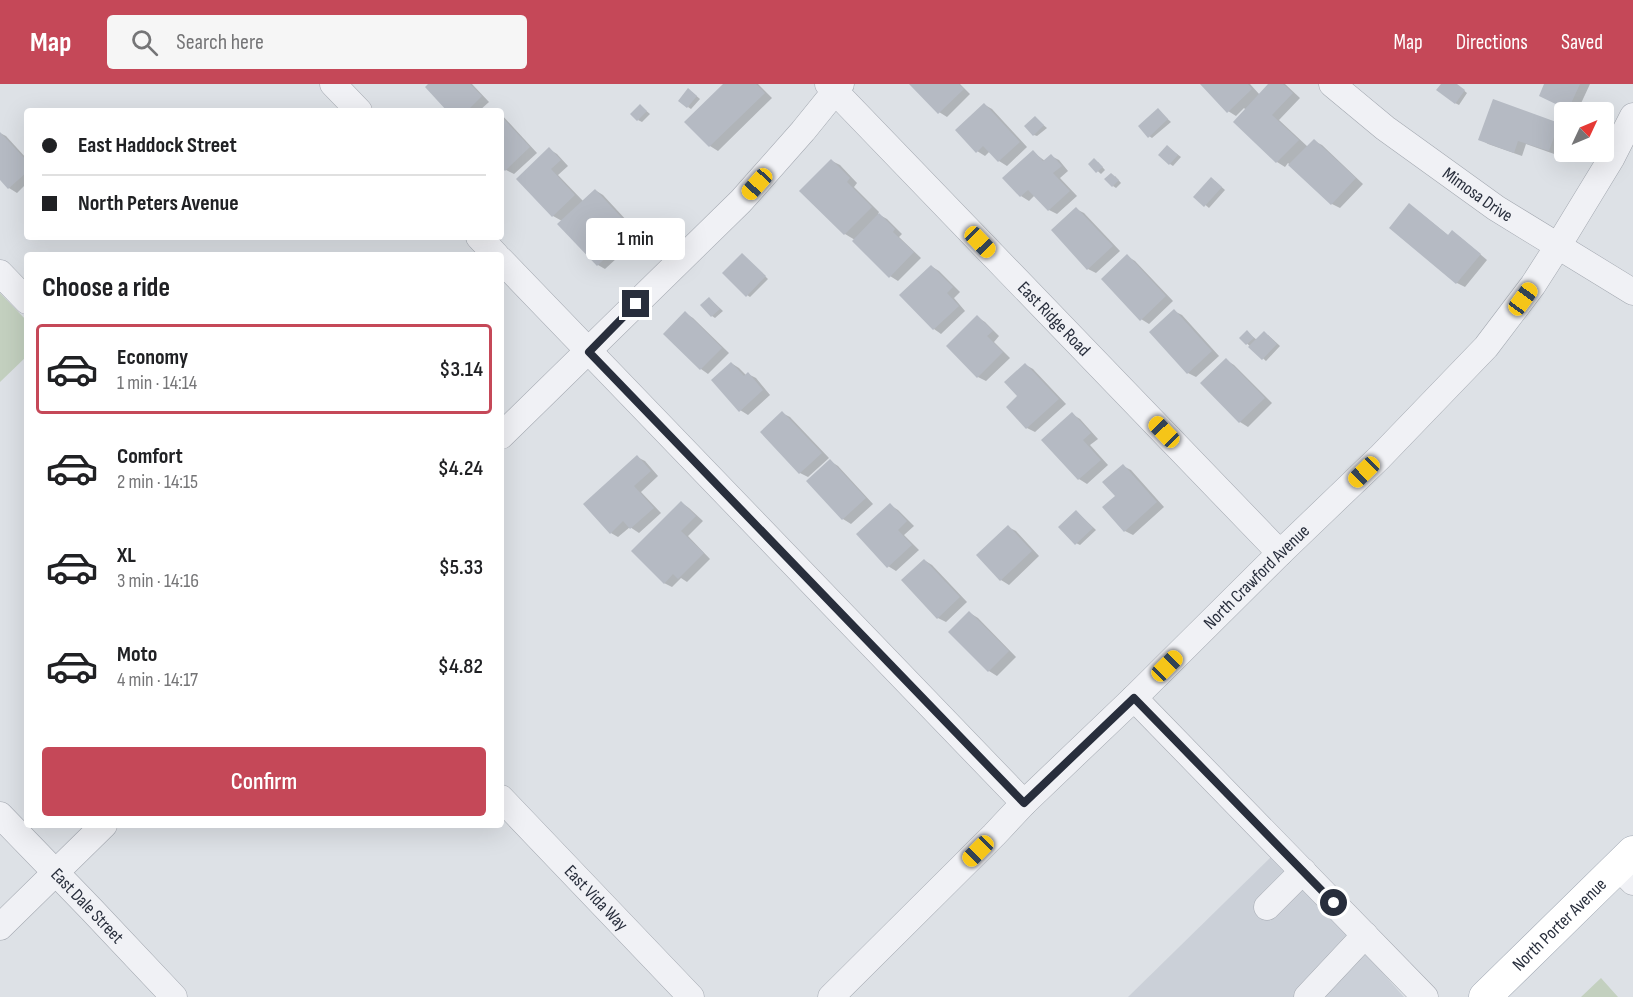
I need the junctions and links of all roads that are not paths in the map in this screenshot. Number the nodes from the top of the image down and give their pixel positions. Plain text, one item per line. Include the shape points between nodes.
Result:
1 (333, 84) edge
2 (1332, 84) edge
3 (835, 86) edge
4 (356, 108) edge
5 (1633, 116) edge
6 (482, 240) edge
7 (1558, 246) junction
8 (493, 252) edge
9 (504, 263) edge
10 (0, 273) edge
11 (1633, 292) edge
12 (24, 298) edge
13 (589, 352) junction
14 (504, 433) edge
15 (1280, 553) junction
16 (1134, 698) junction
17 (504, 801) edge
18 (1024, 803) junction
19 (0, 815) edge
20 (101, 828) edge
21 (1628, 867) edge
22 (1303, 872) junction
23 (56, 873) junction
24 (1267, 907) dead end
25 (0, 927) edge
26 (1365, 935) junction
27 (1313, 991) edge
28 (174, 997) edge
29 (691, 997) edge
30 (831, 997) edge
31 (1425, 997) edge
32 (1485, 997) edge

1 - 4 street
2 - 7 street, Mimosa Drive via 1385,128 1496,208
3 - 13 street via 803,131 741,201
3 - 15 street, East Ridge Road
5 - 7 street, North Crawford Avenue
6 - 8 street
7 - 11 street, Mimosa Drive
7 - 15 street, North Crawford Avenue via 1486,347
9 - 13 street
10 - 12 street
13 - 14 street
13 - 18 street
15 - 16 street, North Crawford Avenue
16 - 18 street, North Crawford Avenue
16 - 22 street
17 - 29 street, East Vida Way
18 - 30 street, North Crawford Avenue
19 - 23 street, East Dale Street
20 - 23 street
21 - 32 main road, North Porter Avenue
22 - 24 street
22 - 26 street
23 - 25 street
23 - 28 street, East Dale Street
26 - 27 street
26 - 31 street

